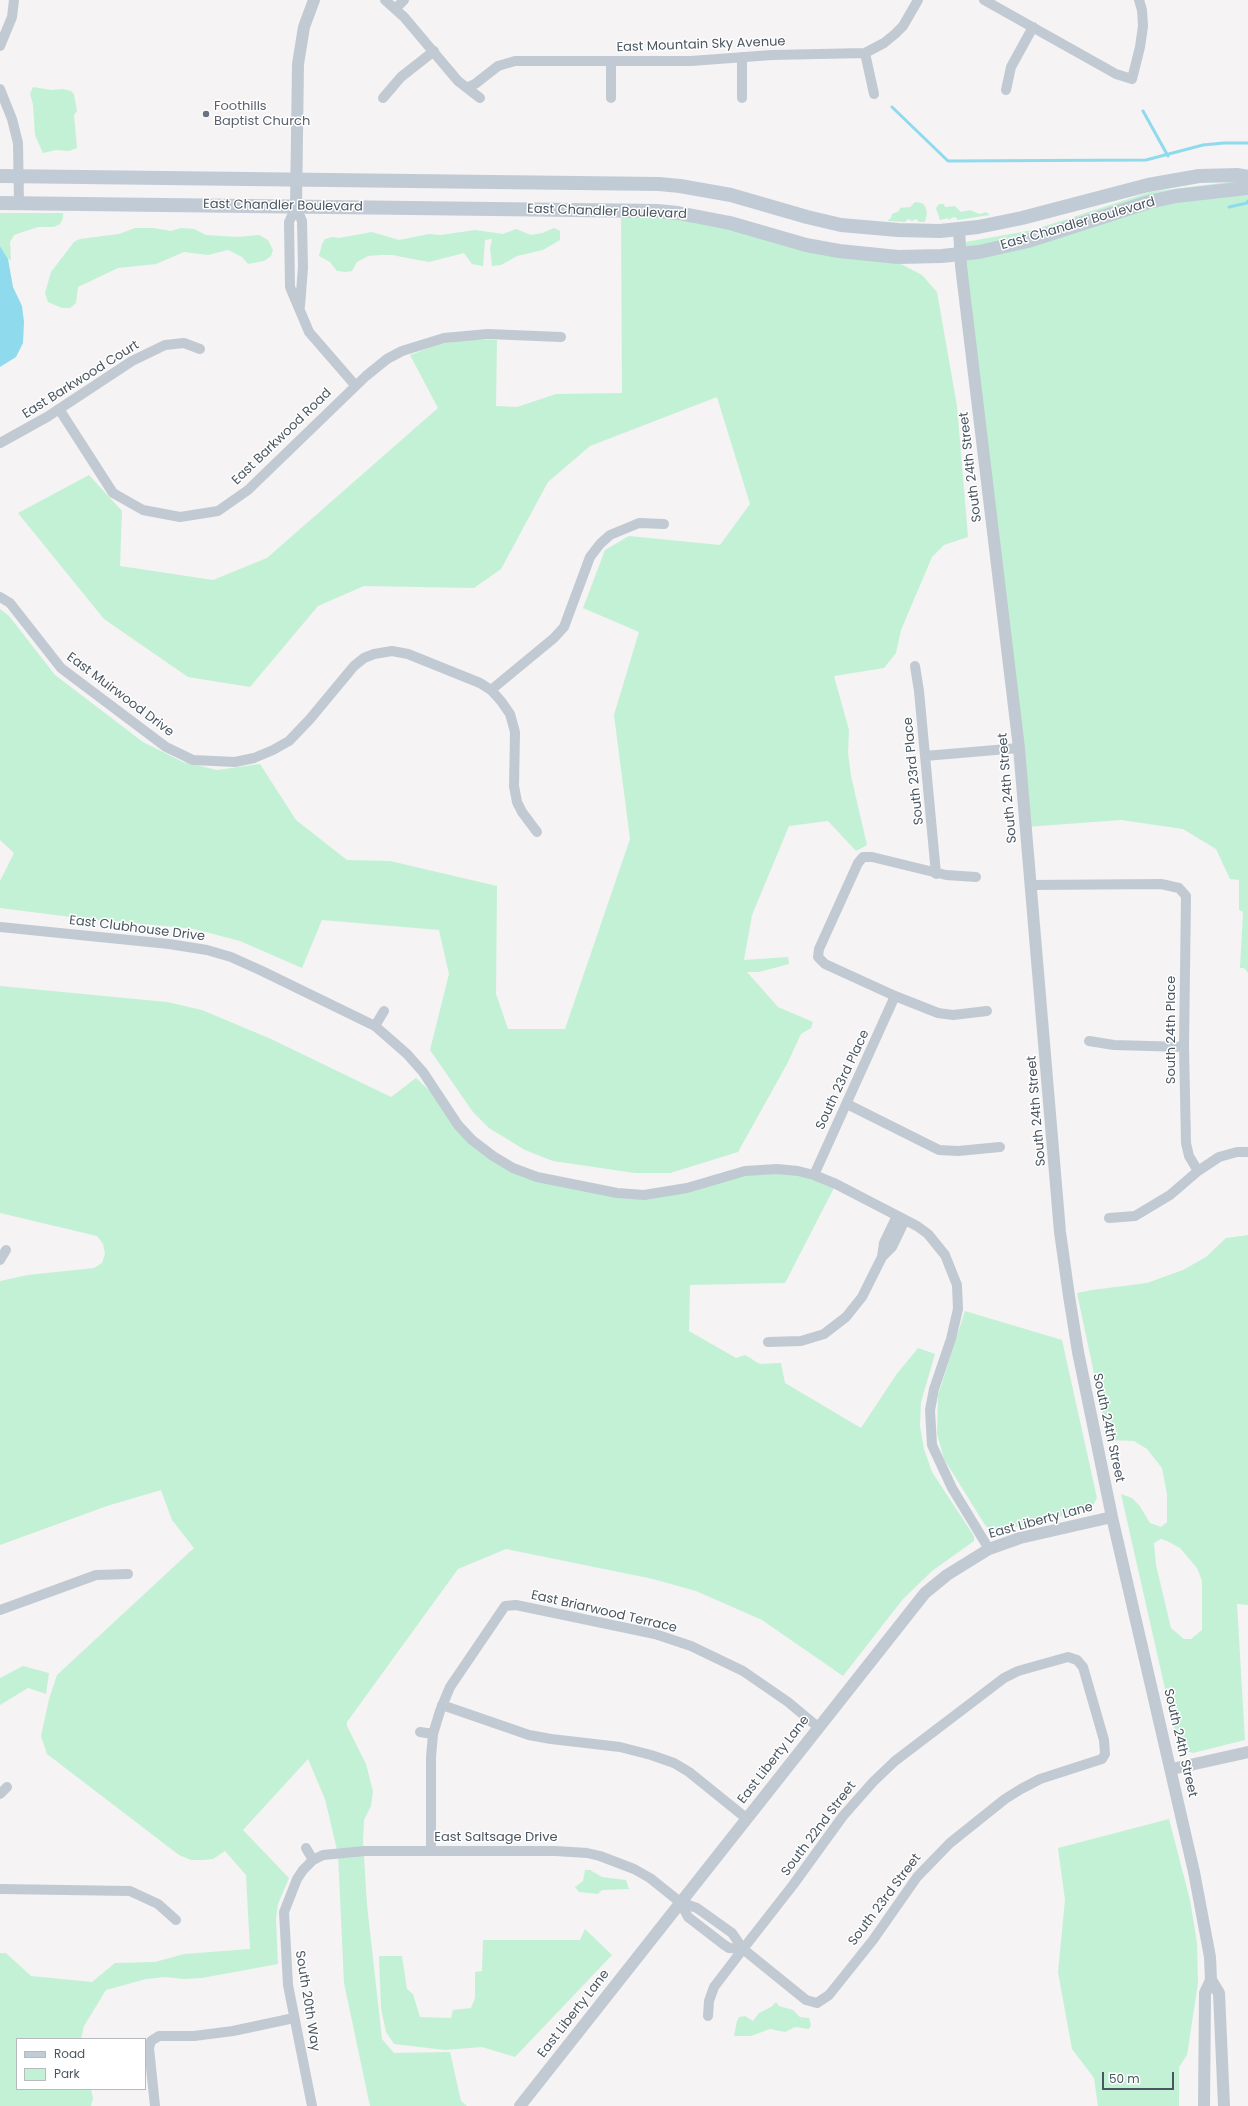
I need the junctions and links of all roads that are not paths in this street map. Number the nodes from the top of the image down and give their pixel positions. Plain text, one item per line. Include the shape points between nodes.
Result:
1 (14, 0) edge
2 (314, 0) edge
3 (385, 0) edge
4 (404, 0) edge
5 (918, 0) edge
6 (984, 0) edge
7 (1139, 0) edge
8 (396, 8) junction
9 (1033, 27) junction
10 (0, 46) edge
11 (434, 51) junction
12 (864, 53) junction
13 (742, 57) junction
14 (611, 61) junction
15 (468, 87) junction
16 (0, 89) edge
17 (1006, 90) dead end
18 (874, 94) dead end
19 (383, 98) dead end
20 (480, 98) dead end
21 (611, 98) dead end
22 (742, 98) dead end
23 (0, 176) edge
24 (19, 176) junction
25 (1248, 177) edge
26 (296, 180) junction
27 (1248, 188) edge
28 (0, 203) edge
29 (19, 203) junction
30 (296, 207) junction
31 (959, 229) junction
32 (960, 253) junction
33 (561, 337) dead end
34 (200, 349) dead end
35 (355, 385) junction
36 (59, 409) junction
37 (0, 443) edge
38 (664, 524) dead end
39 (0, 596) edge
40 (915, 666) dead end
41 (491, 690) junction
42 (1019, 748) junction
43 (926, 756) junction
44 (538, 832) dead end
45 (936, 874) junction
46 (976, 877) dead end
47 (1030, 885) junction
48 (0, 927) edge
49 (895, 996) junction
50 (384, 1011) dead end
51 (987, 1011) dead end
52 (375, 1026) junction
53 (1089, 1041) dead end
54 (1184, 1047) junction
55 (847, 1104) junction
56 (1000, 1147) dead end
57 (1248, 1152) edge
58 (1198, 1171) junction
59 (814, 1175) junction
60 (901, 1218) junction
61 (1109, 1218) dead end
62 (6, 1250) dead end
63 (0, 1260) edge
64 (768, 1342) dead end
65 (1112, 1517) junction
66 (989, 1549) junction
67 (128, 1574) dead end
68 (0, 1610) edge
69 (1077, 1660) joint
70 (442, 1705) junction
71 (818, 1727) junction
72 (420, 1732) dead end
73 (434, 1734) junction
74 (1248, 1752) edge
75 (1172, 1769) junction
76 (746, 1818) junction
77 (306, 1848) dead end
78 (431, 1851) junction
79 (313, 1860) junction
80 (0, 1889) edge
81 (680, 1902) junction
82 (176, 1920) dead end
83 (721, 1925) junction
84 (712, 1936) junction
85 (743, 1949) junction
86 (1211, 1980) junction
87 (818, 2003) joint
88 (708, 2016) dead end
89 (294, 2018) junction
90 (155, 2106) edge
91 (312, 2106) edge
92 (520, 2106) edge
93 (1204, 2106) edge
94 (1224, 2106) edge

1 - 10 street via 12,17
2 - 26 street via 304,27 298,64
3 - 8 street
4 - 8 street
5 - 12 street, East Mountain Sky Avenue via 903,26 895,34
6 - 9 street
7 - 9 street via 1142,26 1132,79 1116,74
8 - 11 street
9 - 17 street via 1011,67
11 - 15 street via 458,81
11 - 19 street via 401,77
12 - 13 street, East Mountain Sky Avenue
12 - 18 street
13 - 14 street, East Mountain Sky Avenue
13 - 22 street
14 - 15 street, East Mountain Sky Avenue via 506,62
14 - 21 street
15 - 20 street
16 - 24 street via 18,143
23 - 24 main road, East Chandler Boulevard
24 - 26 main road, East Chandler Boulevard
24 - 29 street
25 - 31 main road, East Chandler Boulevard via 1199,176 1148,185 1022,218
26 - 30 street
26 - 31 main road, East Chandler Boulevard via 666,185 731,195 847,226 898,230
27 - 32 main road, East Chandler Boulevard via 1176,196 1149,202 1028,241 980,252
28 - 29 main road, East Chandler Boulevard
29 - 30 main road, East Chandler Boulevard
30 - 32 main road, East Chandler Boulevard via 678,213 730,223 839,251 898,257
30 - 35 street via 289,222 290,287 309,332
31 - 32 street, South 24th Street
32 - 42 street, South 24th Street
33 - 35 street, East Barkwood Road via 488,334 444,338 402,351 387,359
34 - 36 street, East Barkwood Court via 184,343 165,345 132,361
35 - 36 street, East Barkwood Road via 248,490 218,511 180,517 142,510 113,493
36 - 37 street, East Barkwood Court
38 - 41 street via 639,523 610,535 600,544 590,557 564,626 554,638
39 - 41 street, East Muirwood Drive via 10,603 61,668 166,747 193,760 235,762 254,758 278,747 310,719 354,666 374,654 392,651 408,654 480,683
40 - 43 street, South 23rd Place
41 - 44 street via 510,714 515,732 516,797 522,812
42 - 43 street
42 - 47 street, South 24th Street
43 - 45 street, South 23rd Place
45 - 46 street
45 - 49 street via 872,857 863,857 819,949 818,957 825,964
47 - 54 street, South 24th Place via 1161,884 1179,888 1186,896
47 - 65 street, South 24th Street via 1066,1276 1078,1352
48 - 52 street, East Clubhouse Drive via 208,950 262,971
49 - 51 street via 938,1013 953,1015
49 - 55 street, South 23rd Place
50 - 52 street
52 - 59 street, East Clubhouse Drive via 423,1072 458,1125 472,1140 513,1168 537,1177 617,1193 644,1195 687,1188 745,1171 777,1169
53 - 54 street via 1114,1045
54 - 58 street, South 24th Place via 1186,1143 1189,1156
55 - 56 street via 939,1150
55 - 59 street, South 23rd Place
57 - 58 street via 1219,1157
58 - 61 street via 1170,1195 1136,1216
59 - 60 street, East Clubhouse Drive
60 - 64 street via 853,1310 834,1328 801,1341
60 - 66 street, East Clubhouse Drive via 928,1234 937,1244 945,1255 957,1285 958,1309 930,1410 932,1445 952,1488
62 - 63 street
65 - 66 street, East Liberty Lane via 1020,1538
65 - 75 street, South 24th Street
66 - 71 street, East Liberty Lane via 947,1574 925,1593
67 - 68 street via 96,1574
69 - 85 street, South 22nd Street via 1068,1657 1018,1671 1004,1678 895,1761 843,1816
69 - 87 street, South 23rd Street via 1083,1668 1104,1740 1105,1754 1102,1759 1040,1779 1013,1793 950,1843 917,1877 873,1940 829,1995
70 - 71 street, East Briarwood Terrace via 450,1687 505,1606 524,1607 647,1632 686,1644 743,1671
70 - 73 street
70 - 76 street via 529,1735 620,1747 674,1763
71 - 76 street, East Liberty Lane
72 - 73 street
73 - 78 street via 431,1757
74 - 75 street
75 - 86 street, South 24th Street via 1203,1915
76 - 81 street, East Liberty Lane
77 - 79 street
78 - 79 street, East Saltsage Drive via 341,1853
78 - 81 street, East Saltsage Drive via 587,1853 617,1861 658,1884
79 - 89 street, South 20th Way via 297,1879 284,1912 285,1957
80 - 82 street via 130,1891 158,1904
81 - 83 street, East Saltsage Drive via 697,1908
81 - 84 street, East Saltsage Drive via 688,1917
81 - 92 street, East Liberty Lane
83 - 84 street
83 - 85 street, East Saltsage Drive via 738,1940
84 - 85 street, East Saltsage Drive via 729,1948
85 - 87 street, East Saltsage Drive via 806,2000
85 - 88 street, South 22nd Street via 714,1987 709,2001
86 - 93 street, South 24th Street via 1205,1993
86 - 94 street, South 24th Street via 1219,1992
89 - 90 street via 233,2031 194,2036 159,2036 151,2041 148,2048
89 - 91 street, South 20th Way

